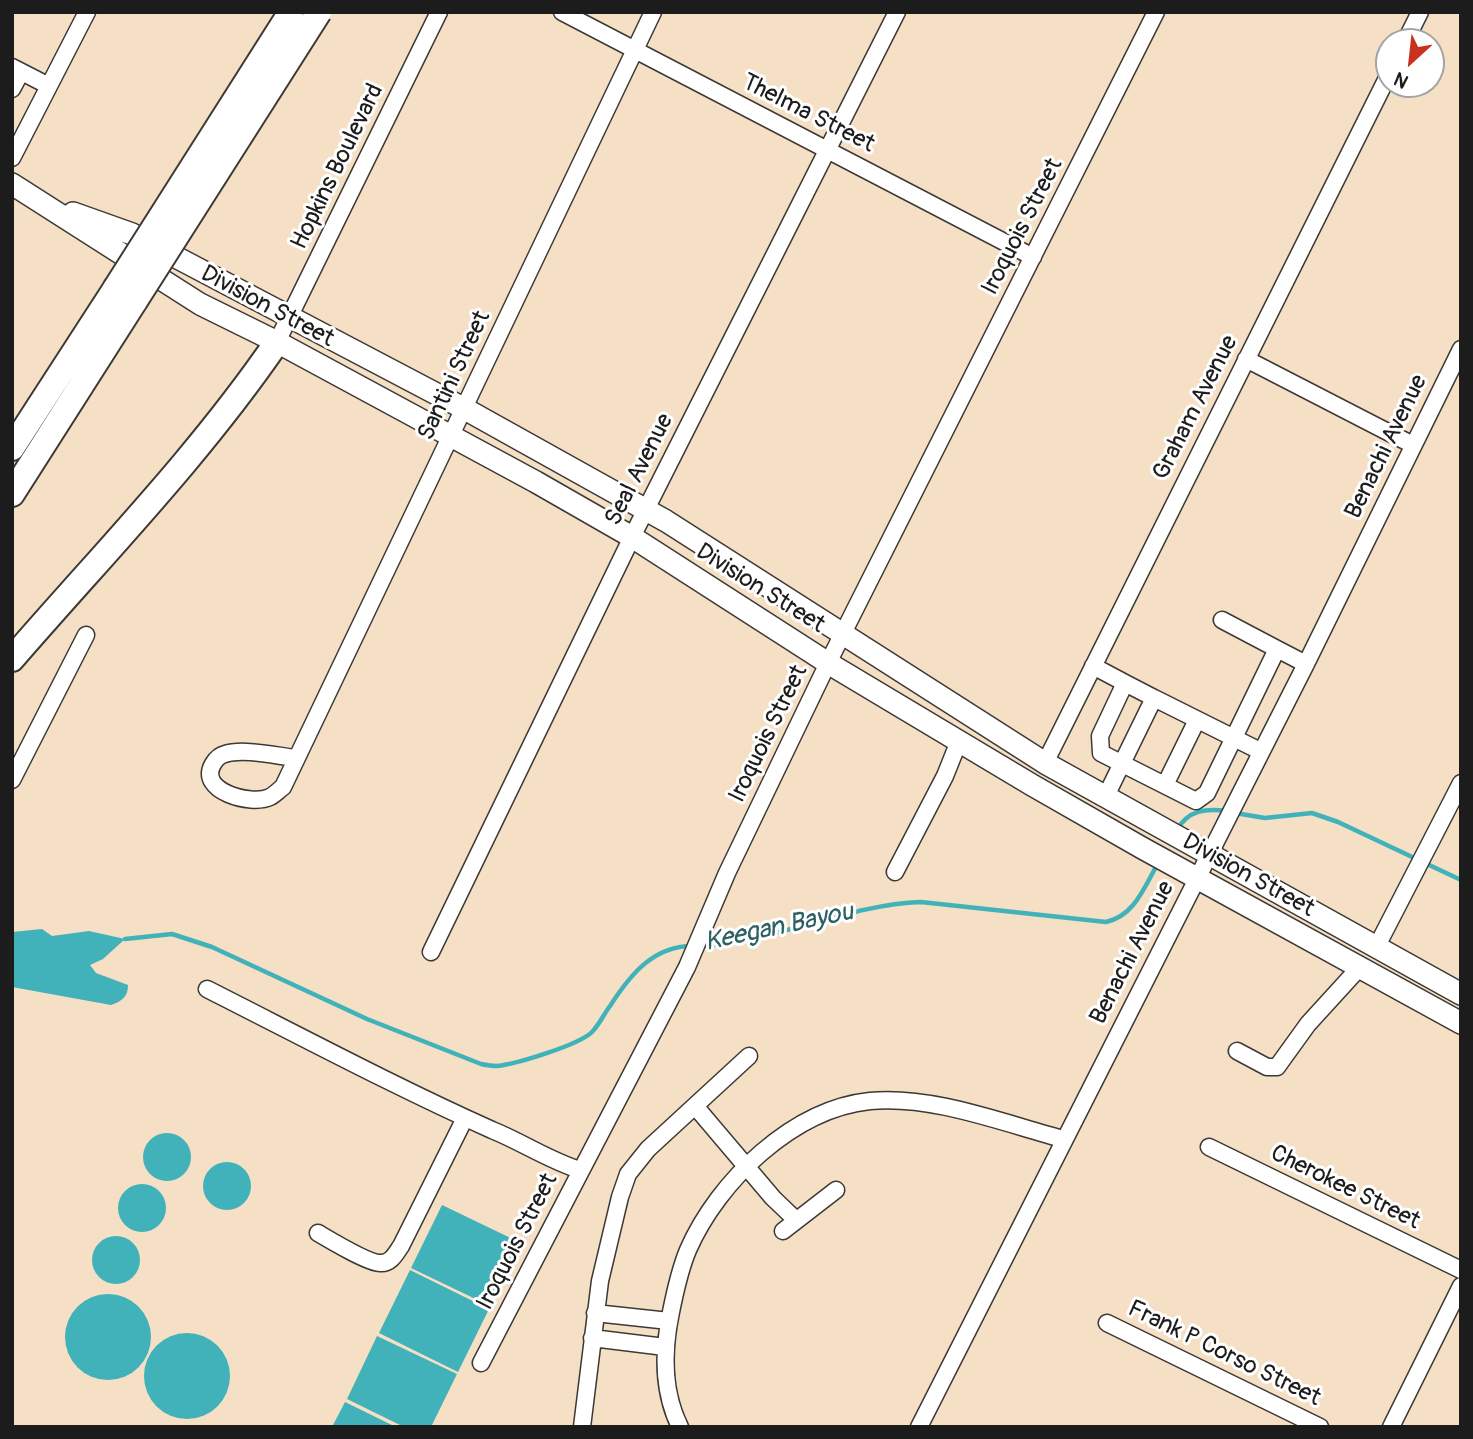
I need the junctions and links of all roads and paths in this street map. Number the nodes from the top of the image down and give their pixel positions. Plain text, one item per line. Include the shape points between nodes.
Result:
1 (87, 12) edge
2 (291, 12) edge
3 (319, 12) edge
4 (439, 12) edge
5 (562, 12) edge
6 (653, 12) edge
7 (897, 12) edge
8 (1156, 12) edge
9 (1420, 12) edge
10 (1412, 28) edge
11 (635, 50) junction
12 (17, 69) edge
13 (49, 86) junction
14 (12, 89) edge
15 (1377, 98) edge
16 (828, 150) junction
17 (12, 158) edge
18 (12, 184) edge
19 (34, 198) junction
20 (1033, 257) junction
21 (289, 318) junction
22 (277, 342) junction
23 (1461, 349) edge
24 (1246, 359) junction
25 (465, 409) junction
26 (452, 436) junction
27 (1413, 445) junction
28 (12, 448) edge
29 (12, 494) edge
30 (646, 510) junction
31 (632, 537) junction
32 (1222, 620) dead end
33 (86, 635) dead end
34 (844, 635) junction
35 (1277, 649) junction
36 (12, 659) edge
37 (828, 663) junction
38 (1306, 664) junction
39 (1093, 666) junction
40 (1125, 683) junction
41 (1154, 698) junction
42 (1197, 720) junction
43 (1233, 738) junction
44 (959, 741) junction
45 (1260, 751) junction
46 (296, 758) junction
47 (1045, 763) junction
48 (1122, 763) junction
49 (12, 779) edge
50 (1461, 783) edge
51 (1165, 785) junction
52 (1106, 796) junction
53 (1210, 853) junction
54 (895, 872) dead end
55 (1198, 878) junction
56 (1377, 946) junction
57 (431, 952) dead end
58 (1360, 967) junction
59 (207, 989) dead end
60 (1461, 994) edge
61 (1461, 1023) edge
62 (1237, 1051) dead end
63 (749, 1056) dead end
64 (695, 1106) junction
65 (465, 1118) junction
66 (1063, 1139) junction
67 (1209, 1147) dead end
68 (747, 1168) junction
69 (580, 1170) junction
70 (836, 1190) dead end
71 (317, 1233) dead end
72 (1461, 1270) edge
73 (1461, 1286) edge
74 (595, 1313) junction
75 (669, 1321) junction
76 (1107, 1323) dead end
77 (592, 1338) junction
78 (666, 1347) junction
79 (481, 1363) dead end
80 (582, 1427) edge
81 (680, 1427) edge
82 (919, 1427) edge
83 (1320, 1427) edge
84 (1391, 1427) edge

1 - 13 street
2 - 28 highway, bridge
3 - 29 highway, bridge
4 - 21 street, Hopkins Boulevard
5 - 11 street, Thelma Street
6 - 11 street, Santini Street
7 - 16 street, Seal Avenue
8 - 20 street, Iroquois Street
9 - 10 street
11 - 16 street, Thelma Street
11 - 25 street, Santini Street
12 - 13 street
12 - 14 street
13 - 17 street
15 - 24 street, Graham Avenue
16 - 20 street, Thelma Street
16 - 30 street, Seal Avenue
18 - 19 main road, Division Street
19 - 21 main road, Division Street via 132,234
19 - 22 main road, Division Street via 200,304
20 - 34 street, Iroquois Street
21 - 22 street, Hopkins Boulevard
21 - 25 main road, Division Street
22 - 26 main road, Division Street
22 - 36 highway via 180,467
23 - 27 street, Benachi Avenue
24 - 27 street
24 - 39 street, Graham Avenue
25 - 26 street, Santini Street
25 - 30 main road, Division Street
26 - 31 main road, Division Street
26 - 46 street, Santini Street
27 - 38 street, Benachi Avenue
30 - 31 street, Seal Avenue
30 - 34 main road, Division Street
31 - 37 main road, Division Street
31 - 57 street, Seal Avenue
32 - 35 street
33 - 49 street
34 - 37 street, Iroquois Street
34 - 47 main road, Division Street
35 - 38 street
35 - 43 street
37 - 44 main road, Division Street
37 - 69 street, Iroquois Street via 687,967
38 - 45 street, Benachi Avenue
39 - 40 street
39 - 47 street, Graham Avenue
40 - 41 street
40 - 48 street via 1100,736 1101,753
41 - 42 street
41 - 48 street
42 - 43 street
42 - 51 street
43 - 45 street
43 - 51 street via 1207,793 1196,802
44 - 54 street
44 - 55 main road, Division Street
45 - 53 street, Benachi Avenue
46 - 46 street, Santini Street via 283,787 270,797 238,798 211,782 210,772 222,754
47 - 52 main road, Division Street
48 - 51 street
48 - 52 street
50 - 56 street
52 - 53 main road, Division Street
53 - 55 street, Benachi Avenue
53 - 56 main road, Division Street
55 - 58 main road, Division Street
55 - 66 street, Benachi Avenue
56 - 60 main road, Division Street
58 - 61 main road, Division Street
58 - 62 street via 1308,1024 1277,1067 1267,1067
59 - 65 street
63 - 64 street
64 - 68 street
64 - 74 street via 628,1174
65 - 69 street
65 - 71 street via 401,1246 389,1261 370,1260
66 - 68 street via 948,1108 900,1100 869,1101 828,1110 791,1130
66 - 82 street, Benachi Avenue
67 - 72 street, Cherokee Street
68 - 70 street via 790,1225
68 - 75 street via 699,1229 687,1252
69 - 79 street, Iroquois Street
73 - 84 street
74 - 75 street
74 - 77 street
75 - 78 street
76 - 83 street, Frank P Corso Street
77 - 78 street
77 - 80 street
78 - 81 street via 668,1386

